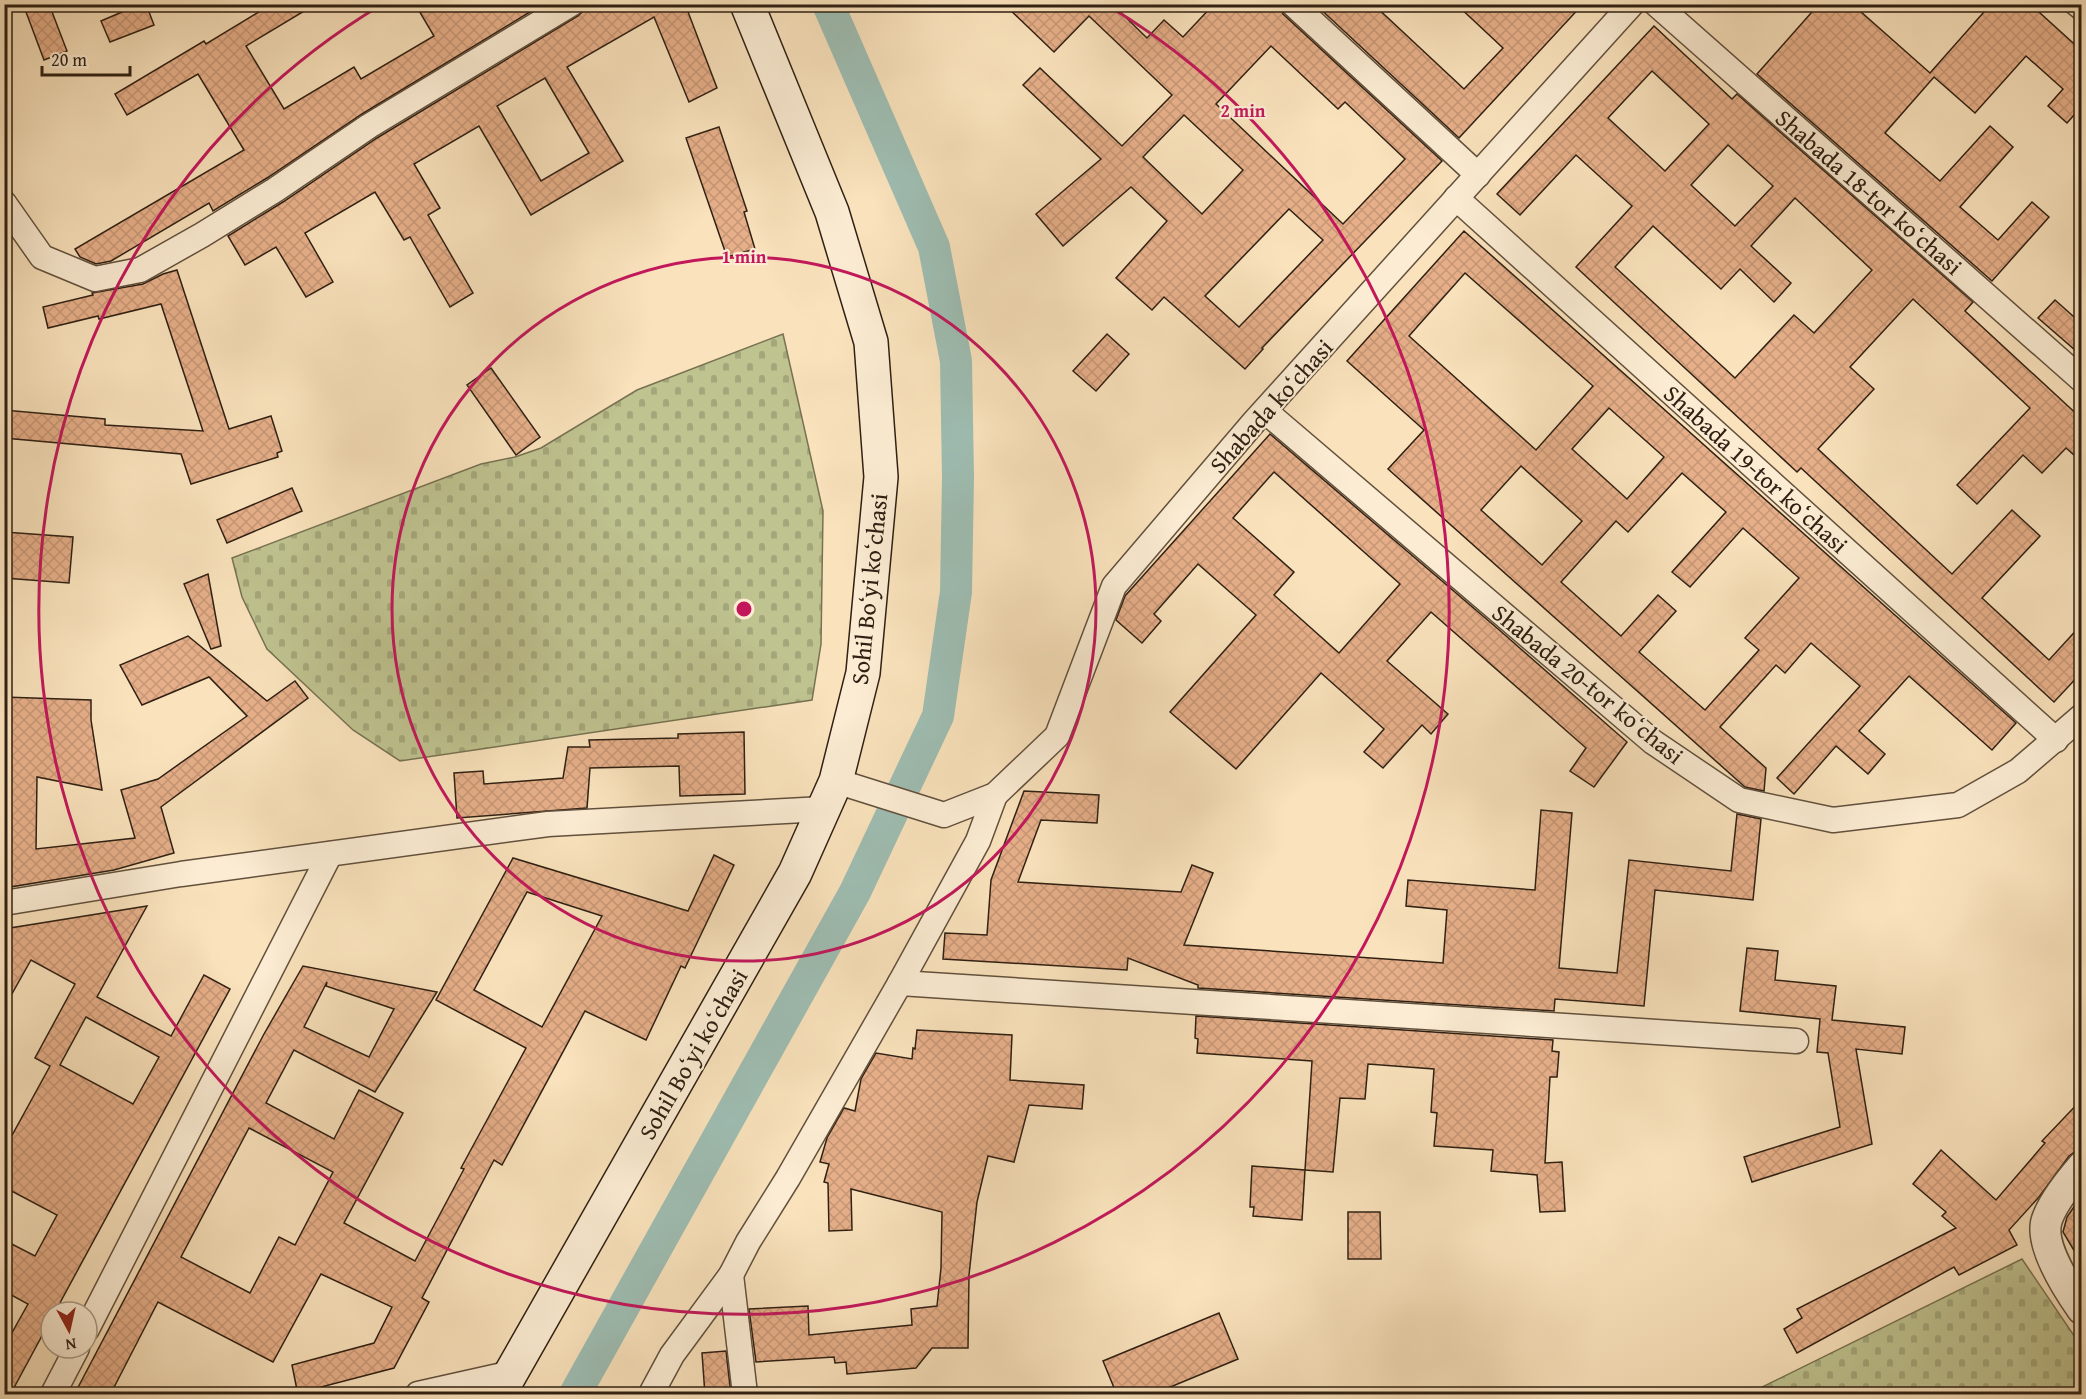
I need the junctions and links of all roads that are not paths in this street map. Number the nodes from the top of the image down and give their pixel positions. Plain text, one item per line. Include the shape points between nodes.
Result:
1 (571, 4) edge
2 (747, 4) edge
3 (1293, 4) edge
4 (1632, 4) edge
5 (1656, 4) edge
6 (2077, 4) edge
7 (2082, 8) edge
8 (1478, 175) junction
9 (1456, 198) junction
10 (4, 203) edge
11 (2082, 380) edge
12 (1265, 411) junction
13 (2082, 716) edge
14 (2056, 740) junction
15 (830, 795) junction
16 (995, 795) junction
17 (330, 854) junction
18 (4, 903) edge
19 (900, 983) junction
20 (1796, 1041) dead end
21 (2082, 1167) edge
22 (731, 1275) junction
23 (99, 1306) edge
24 (2082, 1309) edge
25 (71, 1360) edge
26 (506, 1384) edge
27 (53, 1395) edge
28 (418, 1395) edge
29 (651, 1395) edge
30 (745, 1395) edge

1 - 10 street via 140,270 95,279 42,258
2 - 15 main road, Sohil Boʻyi koʻchasi via 832,212 871,342 881,477 863,673
3 - 8 street
4 - 8 street, Shabada koʻchasi
5 - 11 street, Shabada 18-tor koʻchasi
6 - 7 street
8 - 9 street, Shabada koʻchasi
9 - 12 street, Shabada koʻchasi
9 - 14 street, Shabada 19-tor koʻchasi
12 - 14 street, Shabada 20-tor koʻchasi via 1653,742 1739,800 1833,820 1958,805 2018,771
12 - 16 street, Shabada koʻchasi via 1114,586 1058,736
13 - 14 street, Shabada 20-tor koʻchasi
15 - 16 street, Shabada koʻchasi via 944,815
15 - 17 street via 548,824
15 - 26 main road, Sohil Boʻyi koʻchasi via 795,873
16 - 19 street via 978,841
17 - 18 street
17 - 23 street
19 - 20 street
19 - 22 street
21 - 24 street via 2046,1223 2055,1263
22 - 29 street via 672,1355
22 - 30 street
25 - 27 street
26 - 28 street

